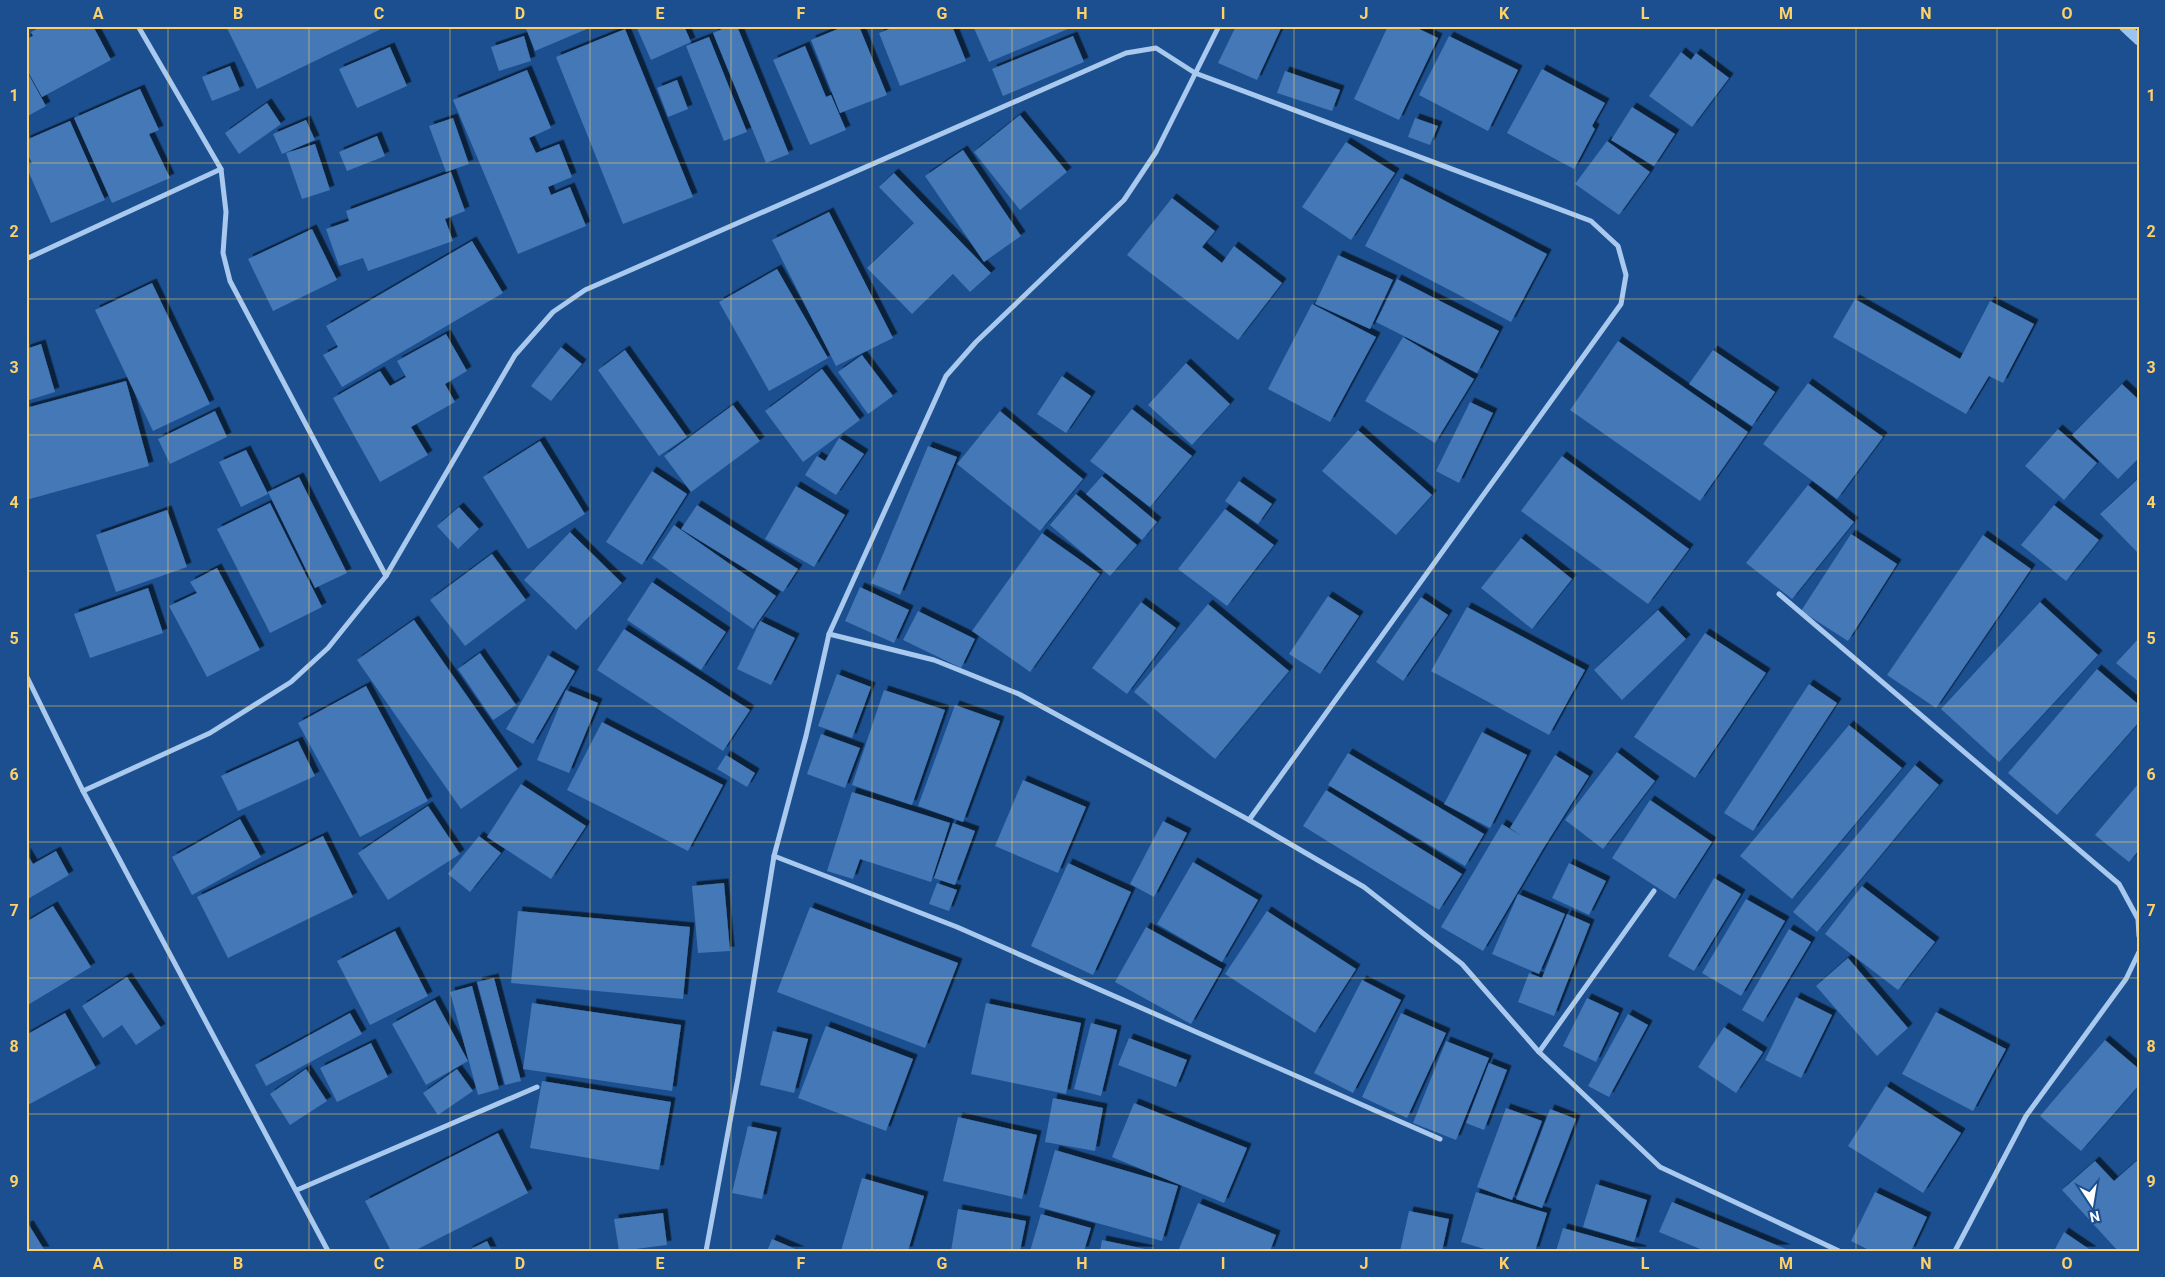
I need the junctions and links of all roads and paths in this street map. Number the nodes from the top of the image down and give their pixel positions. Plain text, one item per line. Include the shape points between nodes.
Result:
1 (138, 26) edge
2 (1219, 26) edge
3 (1195, 73) junction
4 (221, 169) junction
5 (26, 260) edge
6 (386, 576) junction
7 (1779, 594) dead end
8 (829, 634) junction
9 (26, 675) edge
10 (84, 792) junction
11 (1249, 820) junction
12 (774, 856) junction
13 (1654, 892) dead end
14 (2139, 936) edge
15 (2139, 952) edge
16 (1539, 1052) junction
17 (537, 1087) dead end
18 (1440, 1140) dead end
19 (297, 1190) junction
20 (328, 1251) edge
21 (706, 1251) edge
22 (1839, 1251) edge
23 (1955, 1251) edge

1 - 4 street
2 - 3 street
3 - 6 street via 1156,48 1126,53 585,290 553,312 515,355
3 - 8 street via 1156,152 1124,200 976,342 946,376
3 - 11 street via 1591,220 1618,246 1626,275 1621,304
4 - 5 street
4 - 6 street via 226,212 223,252 230,281
6 - 10 street via 328,648 291,682 210,733
7 - 14 street via 2119,884 2138,919
8 - 11 street via 934,660 1019,694
8 - 12 street
9 - 10 street
10 - 19 street
11 - 16 street via 1364,887 1462,964
12 - 18 street via 957,927
12 - 21 street
13 - 16 street
15 - 23 street via 2126,979 2026,1116
16 - 22 street via 1660,1168
17 - 19 street
19 - 20 street

